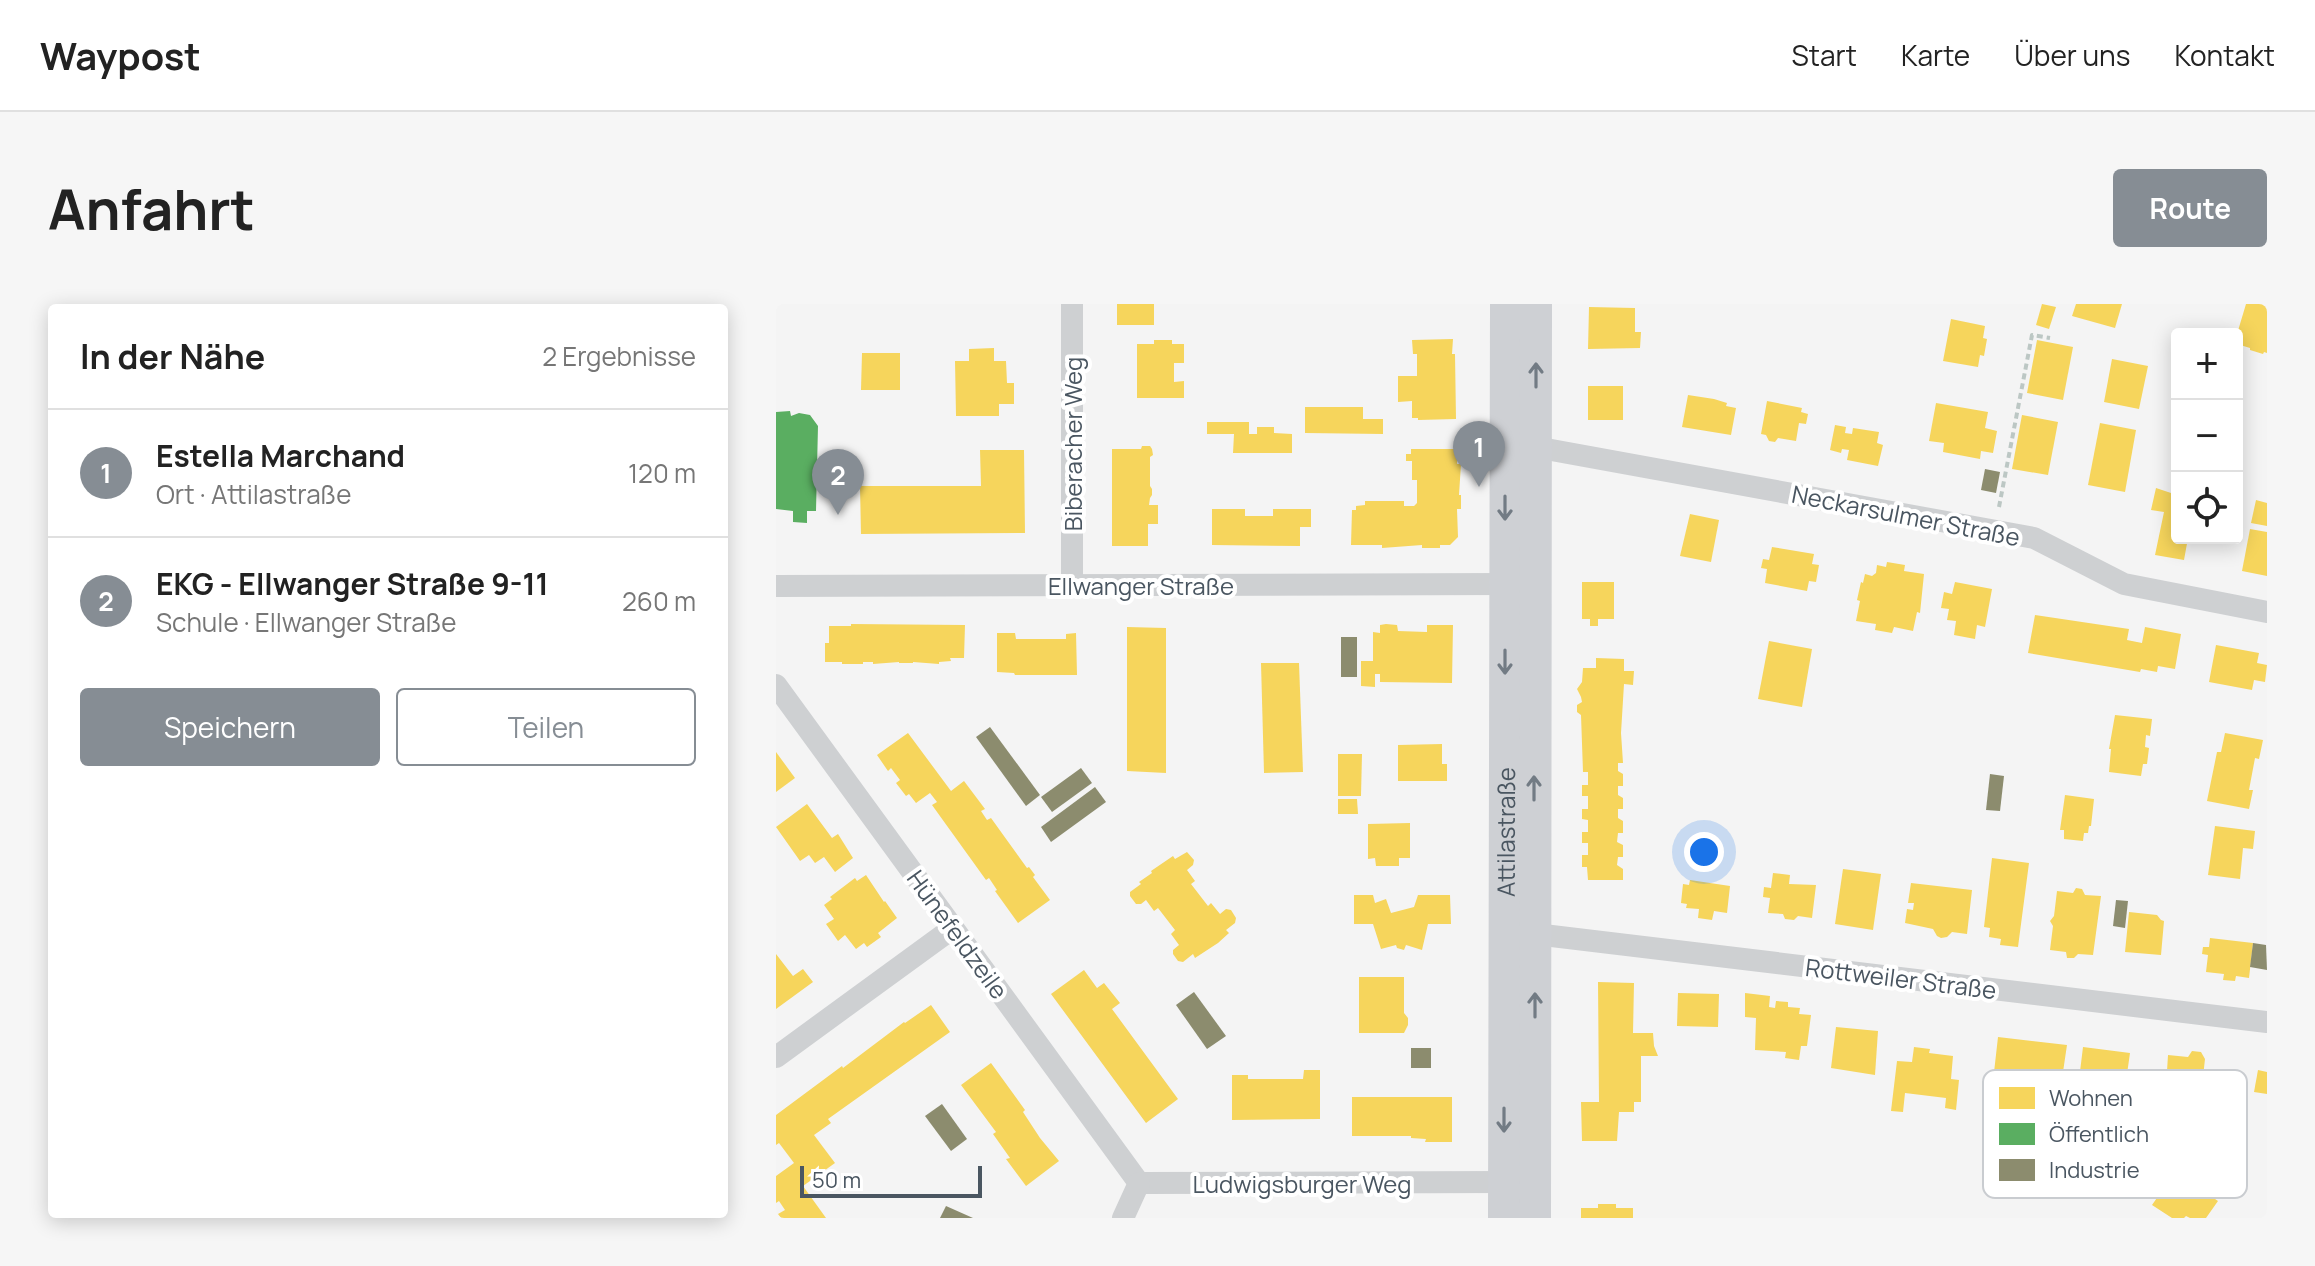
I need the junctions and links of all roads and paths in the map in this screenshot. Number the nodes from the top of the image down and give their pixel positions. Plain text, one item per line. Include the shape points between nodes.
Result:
1 (1072, 304) edge
2 (1506, 304) edge
3 (1536, 304) edge
4 (2050, 338) dead end
5 (1520, 447) junction
6 (1997, 519) dead end
7 (1505, 584) junction
8 (1072, 585) junction
9 (776, 586) edge
10 (2267, 612) edge
11 (776, 685) edge
12 (953, 928) junction
13 (1520, 934) junction
14 (2267, 1022) edge
15 (776, 1057) edge
16 (1504, 1182) junction
17 (1139, 1183) junction
18 (1123, 1218) edge
19 (1504, 1218) edge
20 (1535, 1218) edge

1 - 8 street, Biberacher Weg
2 - 5 main road, Attilastraße
5 -> 3 main road, Attilastraße
4 - 6 path via 2032,335
5 -> 7 main road, Attilastraße
5 - 10 street, Neckarsulmer Straße via 2034,538 2124,584
13 -> 5 main road, Attilastraße
7 - 8 street, Ellwanger Straße
7 -> 13 main road, Attilastraße
8 - 9 street, Ellwanger Straße
11 - 12 street, Hünefeldzeile
12 - 15 street
12 - 17 street, Hünefeldzeile
13 - 14 street, Rottweiler Straße
13 -> 16 main road, Attilastraße
20 -> 13 main road, Attilastraße
16 - 17 street, Ludwigsburger Weg
16 - 19 main road, Attilastraße
17 - 18 street

